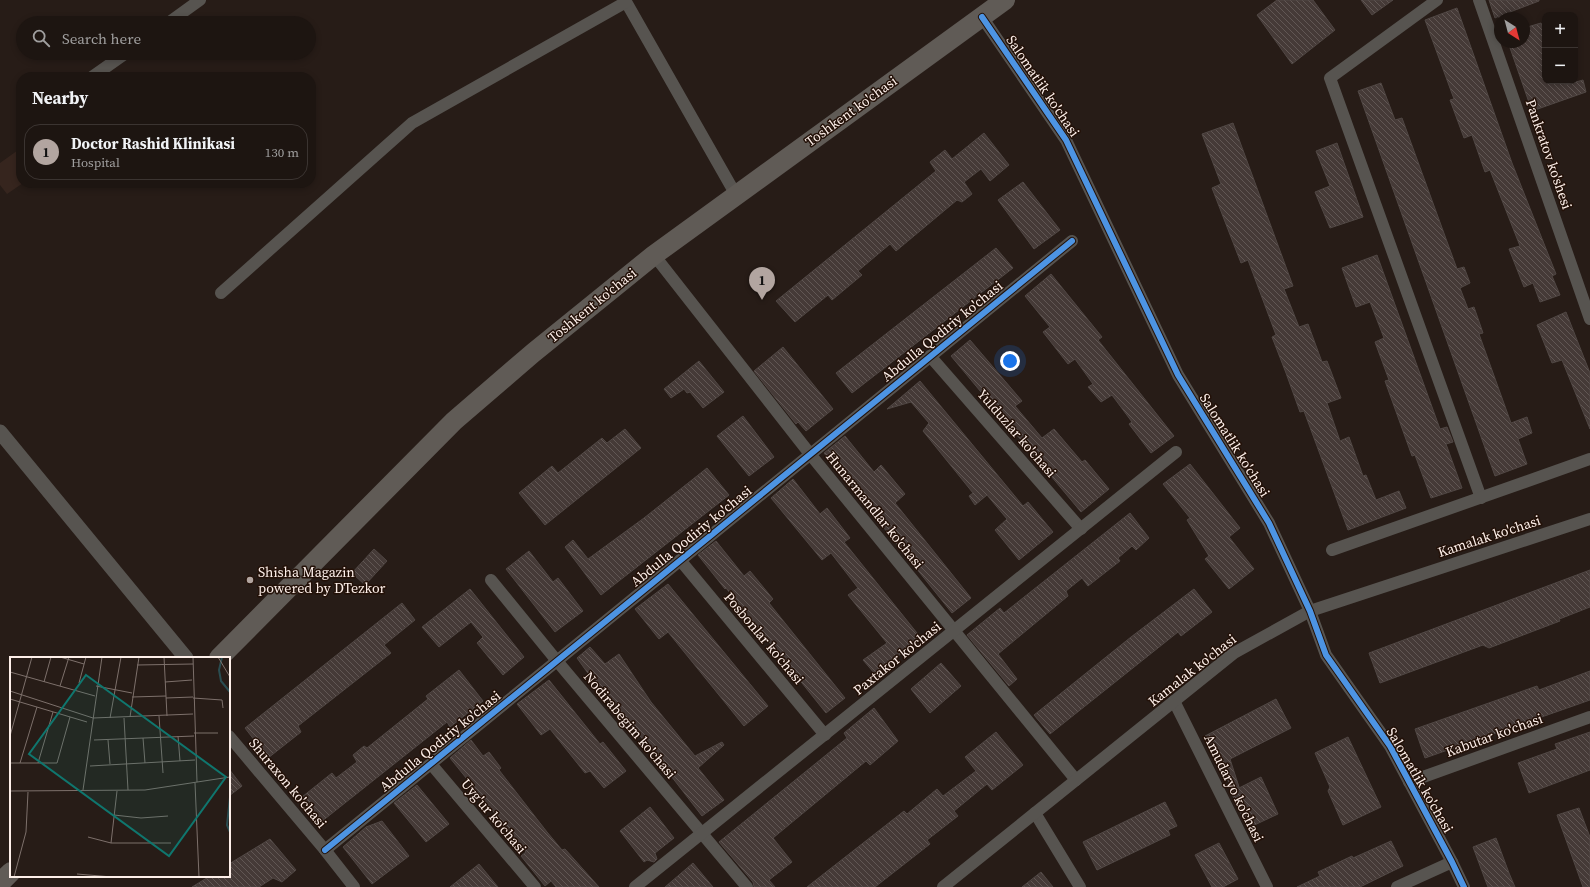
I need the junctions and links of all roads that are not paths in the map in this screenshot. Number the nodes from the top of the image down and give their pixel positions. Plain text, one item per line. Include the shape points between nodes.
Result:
1 (200, 0) edge
2 (1005, 0) edge
3 (1437, 0) edge
4 (1479, 0) edge
5 (626, 1) edge
6 (178, 16) edge
7 (982, 17) junction
8 (116, 60) edge
9 (99, 72) edge
10 (736, 195) junction
11 (1072, 241) dead end
12 (654, 255) junction
13 (221, 293) dead end
14 (1590, 319) edge
15 (930, 356) junction
16 (0, 432) edge
17 (1176, 452) dead end
18 (810, 454) junction
19 (1590, 459) edge
20 (1481, 498) junction
21 (1590, 519) edge
22 (1081, 529) junction
23 (1332, 550) dead end
24 (680, 560) junction
25 (491, 580) dead end
26 (1310, 611) junction
27 (954, 631) junction
28 (185, 657) edge
29 (220, 657) edge
30 (557, 661) junction
31 (1174, 701) junction
32 (1590, 717) edge
33 (825, 735) junction
34 (230, 737) edge
35 (431, 764) junction
36 (1076, 780) junction
37 (1409, 782) junction
38 (1035, 813) junction
39 (702, 834) junction
40 (325, 850) junction
41 (1452, 862) junction
42 (10, 873) edge
43 (0, 883) edge
44 (354, 887) edge
45 (535, 887) edge
46 (635, 887) edge
47 (747, 887) edge
48 (943, 887) edge
49 (1080, 887) edge
50 (1266, 887) edge
51 (1397, 887) edge
52 (1464, 887) edge

1 - 6 street
2 - 7 highway, Toshkent ko'chasi
3 - 20 street via 1330,78
4 - 14 street, Pankratov ko'shesi
5 - 10 street
5 - 13 street via 412,123
7 - 10 highway, Toshkent ko'chasi
7 - 26 street, Salomatlik ko'chasi via 1066,140 1178,375 1269,523
8 - 9 street
10 - 12 highway, Toshkent ko'chasi
11 - 15 street, Abdulla Qodiriy ko'chasi
12 - 18 street, Hunarmandlar ko'chasi
12 - 29 highway, Toshkent ko'chasi via 454,421
15 - 18 street, Abdulla Qodiriy ko'chasi
15 - 22 street, Yulduzlar ko'chasi
16 - 28 street
17 - 22 street, Paxtakor ko'chasi
18 - 24 street, Abdulla Qodiriy ko'chasi
18 - 27 street, Hunarmandlar ko'chasi
19 - 20 street
20 - 23 street
21 - 26 street, Kamalak ko'chasi
22 - 27 street, Paxtakor ko'chasi
24 - 30 street, Abdulla Qodiriy ko'chasi
24 - 33 street, Posbonlar ko'chasi
25 - 30 street, Nodirabegim ko'chasi
26 - 31 street, Kamalak ko'chasi via 1234,653
26 - 37 street, Salomatlik ko'chasi via 1326,655 1390,746
27 - 33 street, Paxtakor ko'chasi
27 - 36 street, Hunarmandlar ko'chasi
30 - 35 street, Abdulla Qodiriy ko'chasi
30 - 39 street, Nodirabegim ko'chasi
31 - 36 street, Kamalak ko'chasi
31 - 50 street, Amudaryo ko'chasi
32 - 37 street, Kabutar ko'chasi
33 - 39 street, Paxtakor ko'chasi
34 - 40 street, Shuraxon ko'chasi
35 - 40 street, Abdulla Qodiriy ko'chasi
35 - 45 street, Uyg'ur ko'chasi
36 - 38 street, Kamalak ko'chasi
37 - 41 street, Salomatlik ko'chasi
38 - 48 street, Kamalak ko'chasi
38 - 49 street
39 - 46 street, Paxtakor ko'chasi
39 - 47 street, Nodirabegim ko'chasi
40 - 44 street, Shuraxon ko'chasi
41 - 51 street
41 - 52 street, Salomatlik ko'chasi
42 - 43 highway

